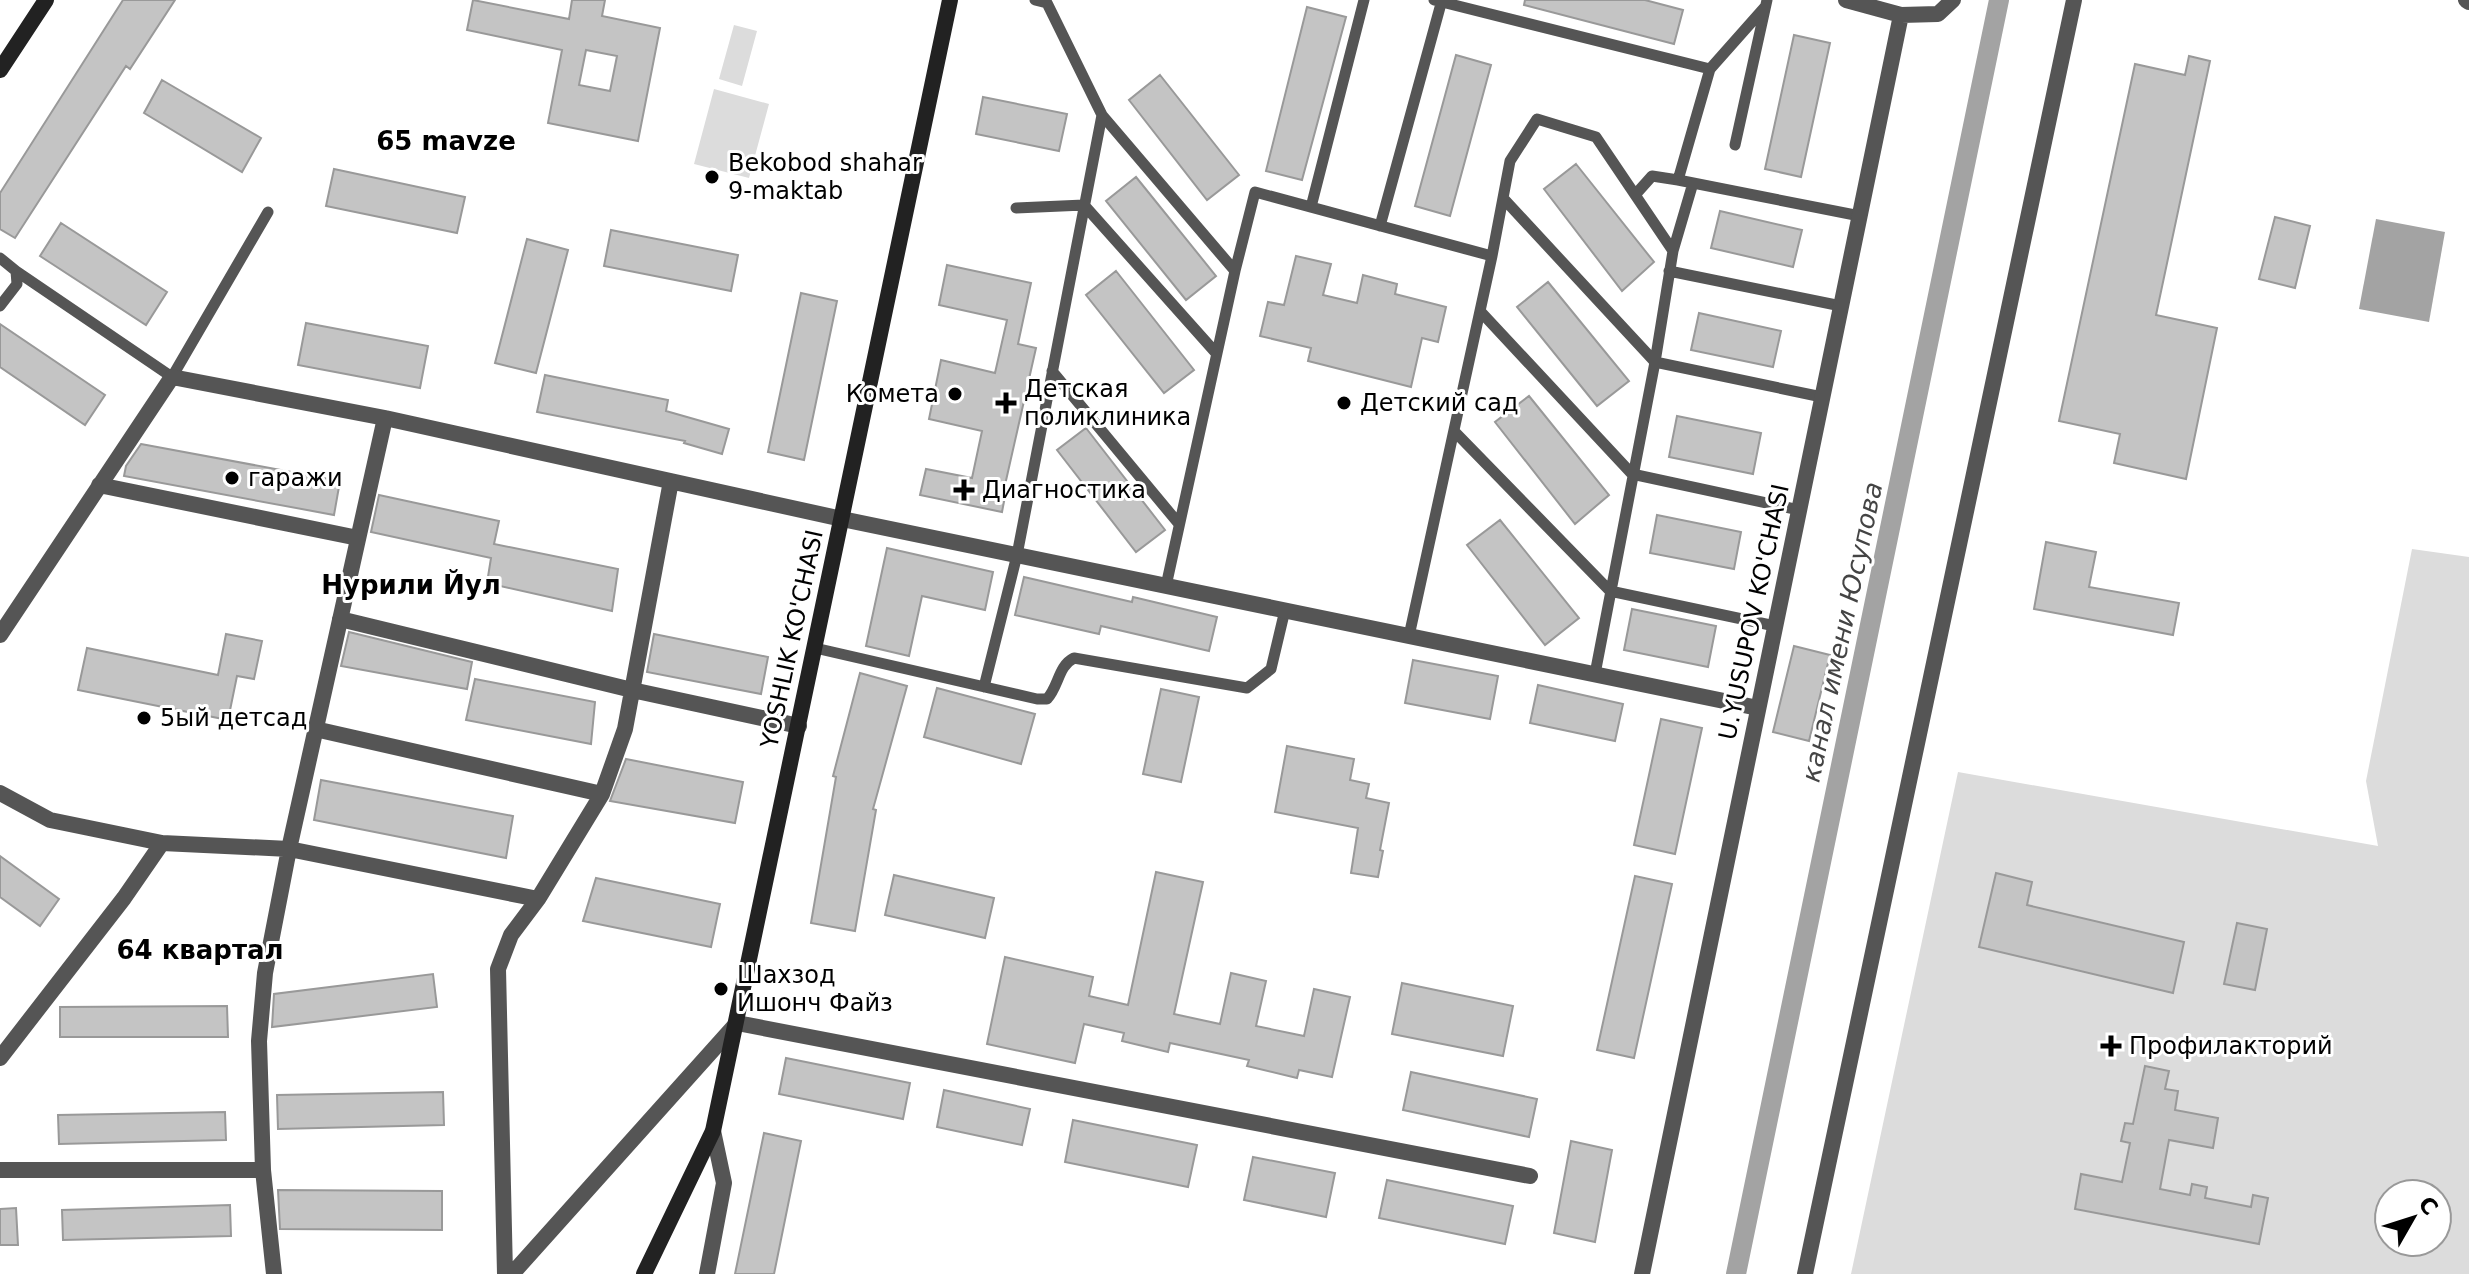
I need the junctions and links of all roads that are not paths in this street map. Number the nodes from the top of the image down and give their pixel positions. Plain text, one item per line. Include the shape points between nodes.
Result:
1 (46, 0) edge
2 (950, 0) edge
3 (1364, 0) edge
4 (1846, 0) edge
5 (1953, 0) edge
6 (2074, 0) edge
7 (1043, 1) edge
8 (1439, 1) edge
9 (1767, 3) edge
10 (1901, 15) junction
11 (1710, 69) junction
12 (0, 70) edge
13 (1102, 115) junction
14 (1735, 145) dead end
15 (1678, 180) junction
16 (1693, 183) junction
17 (1635, 195) junction
18 (1503, 198) junction
19 (1084, 205) junction
20 (1311, 207) junction
21 (1016, 208) dead end
22 (268, 212) dead end
23 (1860, 216) junction
24 (1380, 226) junction
25 (1673, 251) junction
26 (1492, 256) junction
27 (0, 258) edge
28 (16, 271) junction
29 (1235, 271) junction
30 (1669, 271) junction
31 (0, 306) edge
32 (1841, 306) junction
33 (1480, 311) junction
34 (1216, 353) junction
35 (1655, 362) junction
36 (1052, 371) junction
37 (172, 377) junction
38 (1822, 397) junction
39 (385, 418) junction
40 (1454, 431) junction
41 (1632, 474) junction
42 (671, 481) junction
43 (99, 485) junction
44 (1799, 510) junction
45 (842, 519) junction
46 (1179, 524) junction
47 (358, 538) junction
48 (1017, 555) junction
49 (1166, 586) junction
50 (1610, 591) junction
51 (1285, 610) junction
52 (340, 619) junction
53 (1775, 626) junction
54 (0, 635) edge
55 (1409, 636) junction
56 (815, 648) junction
57 (1595, 674) junction
58 (984, 687) junction
59 (632, 690) junction
60 (1758, 708) junction
61 (799, 726) junction
62 (315, 729) junction
63 (0, 793) edge
64 (602, 794) junction
65 (162, 843) junction
66 (289, 849) junction
67 (538, 899) junction
68 (737, 1023) junction
69 (0, 1058) edge
70 (713, 1131) junction
71 (0, 1170) edge
72 (263, 1170) junction
73 (1530, 1176) dead end
74 (274, 1274) edge
75 (505, 1274) edge
76 (512, 1274) edge
77 (644, 1274) edge
78 (707, 1274) edge
79 (1642, 1274) edge
80 (1805, 1274) edge

1 - 12 street
2 - 45 street, YOSHLIK KO'CHASI
3 - 20 lane
4 - 10 street
5 - 10 street via 1938,14
6 - 80 street
7 - 13 lane
8 - 11 lane
8 - 24 lane
9 - 11 lane
9 - 14 lane
10 - 23 street, U.YUSUPOV KO'CHASI
11 - 15 lane
13 - 19 lane
13 - 29 lane
15 - 16 lane
15 - 17 lane via 1652,176
16 - 23 lane
16 - 25 lane
17 - 18 lane via 1596,137 1537,119 1510,161
17 - 25 lane
18 - 26 lane
18 - 35 lane
19 - 21 lane
19 - 34 lane
19 - 36 lane
20 - 24 lane
20 - 29 lane via 1255,192
22 - 37 lane
23 - 32 street, U.YUSUPOV KO'CHASI
24 - 26 lane
25 - 30 lane
26 - 33 lane
27 - 28 lane
28 - 31 lane via 17,284
28 - 37 lane
29 - 34 lane
30 - 32 lane
30 - 35 lane
32 - 38 street, U.YUSUPOV KO'CHASI
33 - 40 lane
33 - 41 lane
34 - 46 lane
35 - 38 lane
35 - 41 lane
36 - 46 lane
36 - 48 lane
37 - 39 street
37 - 43 street
38 - 44 street, U.YUSUPOV KO'CHASI
39 - 42 street
39 - 47 street
40 - 50 lane
40 - 55 lane
41 - 44 lane
41 - 50 lane
42 - 45 street
42 - 59 street
43 - 47 street
43 - 54 street
44 - 53 street, U.YUSUPOV KO'CHASI
45 - 48 street
45 - 56 street, YOSHLIK KO'CHASI
46 - 49 lane
47 - 52 street
48 - 49 street
48 - 58 lane
49 - 51 street
50 - 53 lane
50 - 57 lane
51 - 55 street
51 - 58 lane via 1271,669 1247,688 1074,658 1047,699
52 - 59 street
52 - 62 street
53 - 60 street, U.YUSUPOV KO'CHASI
55 - 57 street
56 - 58 lane
56 - 61 street, YOSHLIK KO'CHASI
57 - 60 street
59 - 61 street
59 - 64 street via 625,729
60 - 79 street, U.YUSUPOV KO'CHASI
61 - 68 street, YOSHLIK KO'CHASI
62 - 64 street
62 - 66 street
63 - 65 street via 50,820
64 - 67 street
65 - 66 street
65 - 69 street
66 - 67 street
66 - 72 street via 265,973 259,1041
67 - 75 street via 511,935 498,969
68 - 70 street, YOSHLIK KO'CHASI
68 - 73 street
68 - 76 street
70 - 77 street, YOSHLIK KO'CHASI
70 - 78 street via 724,1183
71 - 72 street
72 - 74 street

